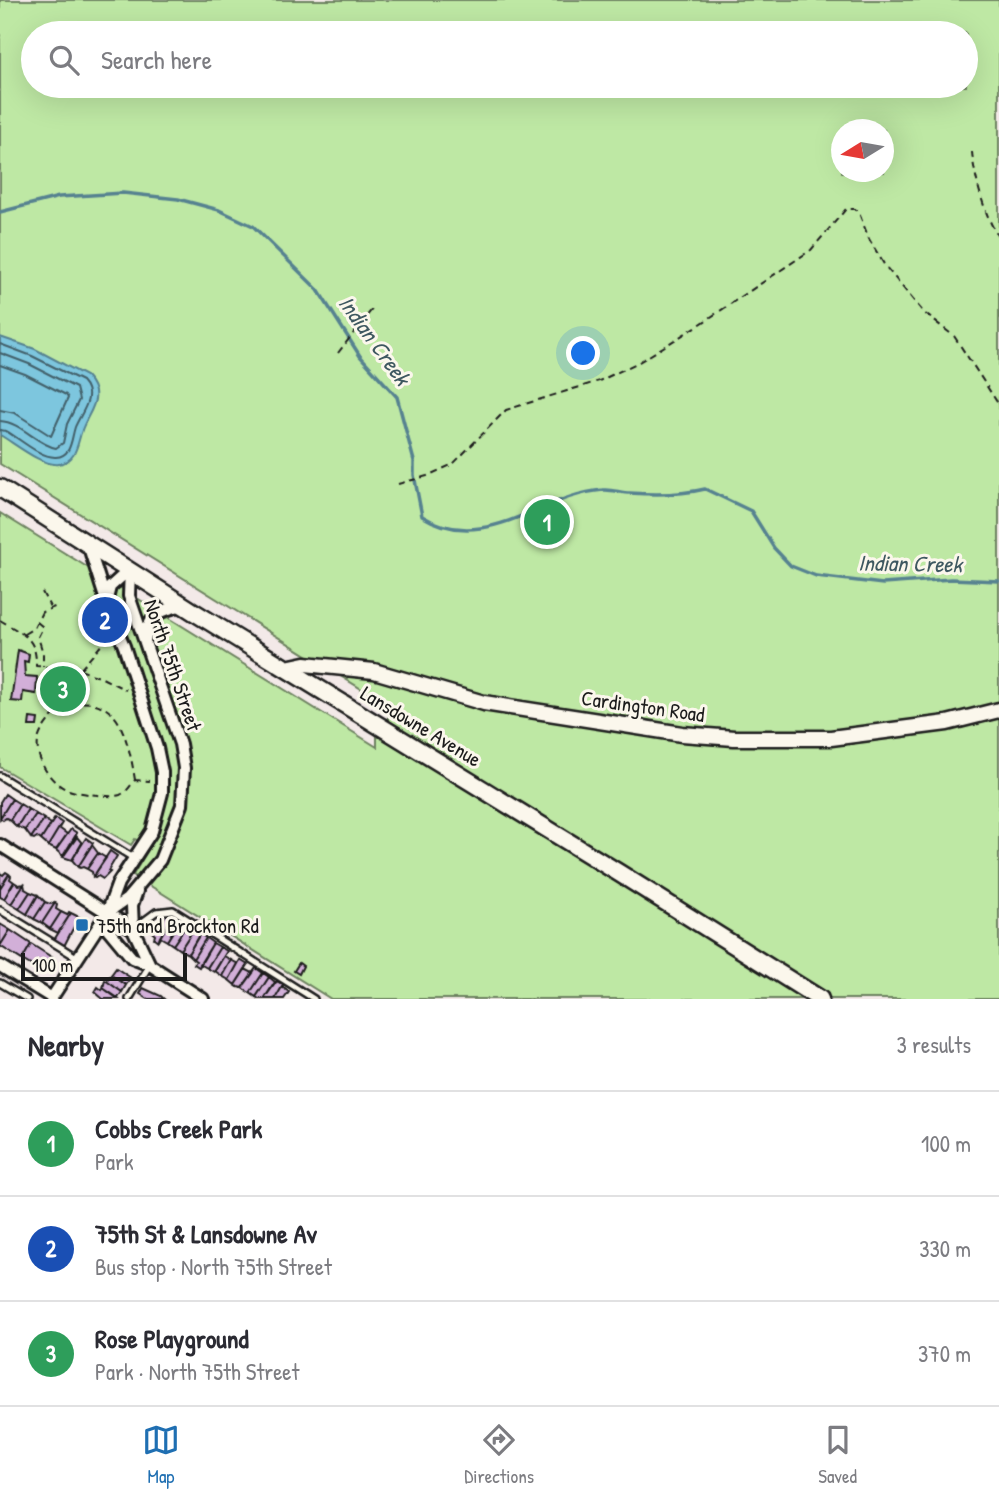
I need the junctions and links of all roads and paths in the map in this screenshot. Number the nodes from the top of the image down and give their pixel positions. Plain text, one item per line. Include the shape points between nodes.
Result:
1 (972, 152) dead end
2 (999, 237) edge
3 (373, 308) dead end
4 (338, 353) dead end
5 (999, 405) edge
6 (398, 484) dead end
7 (0, 488) edge
8 (88, 544) junction
9 (130, 569) junction
10 (42, 592) dead end
11 (106, 603) junction
12 (184, 605) junction
13 (57, 606) dead end
14 (50, 608) junction
15 (0, 620) edge
16 (37, 622) junction
17 (116, 627) junction
18 (23, 635) junction
19 (145, 645) junction
20 (43, 667) junction
21 (286, 668) junction
22 (80, 670) junction
23 (140, 697) junction
24 (999, 710) edge
25 (0, 776) edge
26 (135, 780) junction
27 (162, 782) junction
28 (0, 845) edge
29 (135, 859) junction
30 (138, 886) junction
31 (0, 910) edge
32 (107, 913) junction
33 (133, 929) junction
34 (78, 958) junction
35 (150, 965) junction
36 (0, 966) edge
37 (0, 983) edge
38 (52, 998) edge
39 (27, 999) edge
40 (129, 999) edge
41 (202, 999) edge
42 (314, 999) edge
43 (820, 999) edge

1 - 2 path via 974,172
3 - 4 path
5 - 6 path via 954,337 924,313 886,266 859,213 846,209 811,250 639,362 599,381 506,410 453,464
7 - 8 main road, Lansdowne Avenue
8 - 9 main road, Lansdowne Avenue
8 - 11 street, North 75th Street
9 - 11 street via 110,587
9 - 12 main road, Lansdowne Avenue
9 - 19 street, North 75th Street via 129,596
10 - 14 path
11 - 17 street, North 75th Street
12 - 19 street via 161,610 153,618
12 - 21 main road, Lansdowne Avenue
13 - 14 path
14 - 16 path
15 - 18 path
16 - 18 path
16 - 20 path via 43,627 38,637
17 - 22 path
17 - 23 street, North 75th Street
18 - 20 path via 36,650 36,666
19 - 30 street, North 75th Street via 180,744 185,790 160,860
20 - 22 path
21 - 24 street, Cardington Road via 305,664 374,671 484,703 734,738 831,738 947,723
21 - 43 main road, Lansdowne Avenue
22 - 23 path
23 - 27 street, North 75th Street via 157,748
25 - 29 lane
26 - 26 path via 132,757 118,722 104,708 85,701 68,705 45,724 37,741 40,757 48,775 65,789 111,796 128,790
26 - 27 path
27 - 29 street, North 75th Street via 158,814
28 - 32 street
29 - 32 street, North 75th Street via 118,883
30 - 32 street, North 75th Street
30 - 33 street via 132,905
31 - 34 lane
32 - 33 street
32 - 34 street, North 75th Street
32 - 35 street via 108,929 132,958
33 - 35 street
33 - 42 lane via 156,912 173,910
34 - 38 street, North 75th Street
35 - 40 lane
35 - 41 street
36 - 38 street
37 - 39 lane

